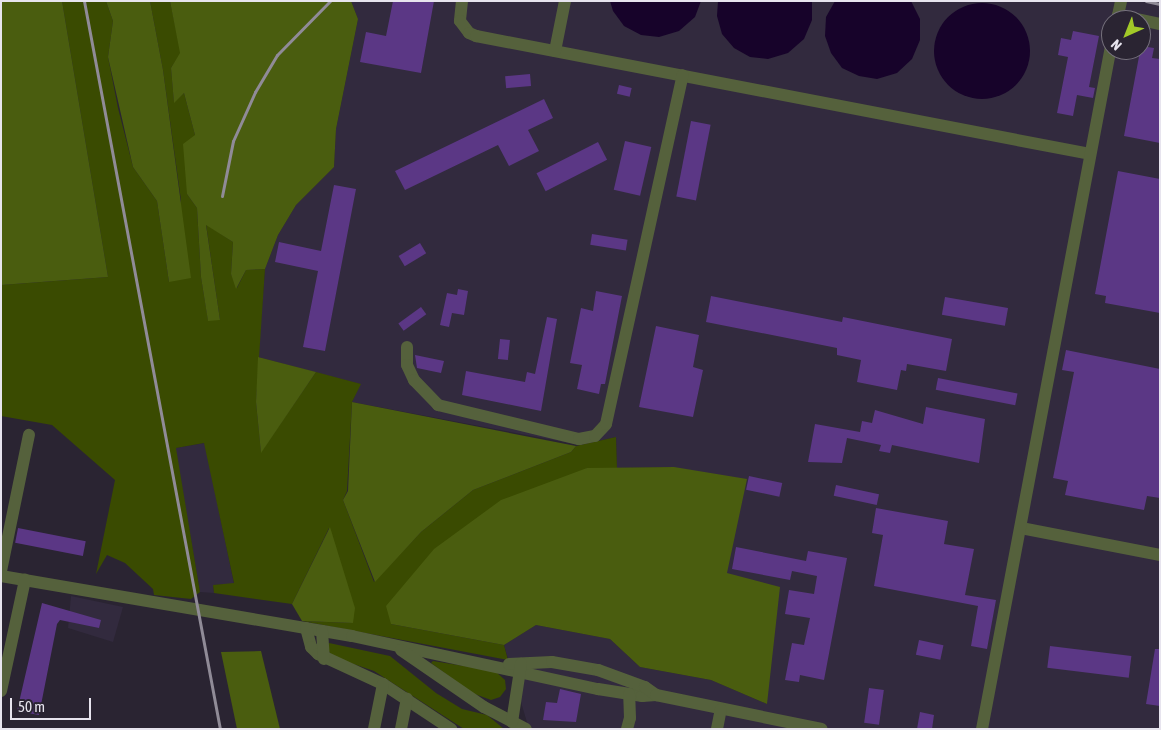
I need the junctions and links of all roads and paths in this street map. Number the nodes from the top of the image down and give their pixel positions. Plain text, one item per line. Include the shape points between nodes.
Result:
1 (462, 1) edge
2 (565, 1) edge
3 (555, 51) junction
4 (1108, 60) edge
5 (682, 76) junction
6 (1090, 154) junction
7 (407, 347) dead end
8 (29, 434) dead end
9 (1021, 528) junction
10 (1160, 555) edge
11 (1, 571) edge
12 (1, 576) edge
13 (25, 580) junction
14 (306, 628) junction
15 (322, 631) junction
16 (396, 647) junction
17 (324, 659) junction
18 (521, 667) junction
19 (383, 684) junction
20 (1, 691) edge
21 (629, 694) junction
22 (656, 695) junction
23 (407, 699) junction
24 (721, 709) junction
25 (431, 716) junction
26 (512, 722) junction
27 (374, 729) edge
28 (401, 729) edge
29 (428, 729) edge
30 (451, 729) edge
31 (526, 729) edge
32 (627, 729) edge
33 (717, 729) edge
34 (822, 729) edge
35 (982, 729) edge

1 - 3 street via 460,21 469,34
2 - 3 street
3 - 5 street
4 - 6 street
5 - 6 street
5 - 7 street via 606,424 595,436 579,439 438,405 414,380 407,366
6 - 9 street
8 - 11 street
9 - 10 street
9 - 35 street
12 - 13 street
13 - 14 street
13 - 20 street
14 - 15 street
14 - 17 street via 311,647
15 - 16 street
15 - 17 street
16 - 18 street
16 - 26 street
17 - 19 street
18 - 21 street
18 - 22 street via 566,664 598,670 645,687
18 - 26 street
19 - 23 street
19 - 27 street
21 - 22 street
21 - 32 street
22 - 24 street
23 - 25 street
23 - 28 street
24 - 33 street
24 - 34 street
25 - 29 street
25 - 30 street
26 - 31 street

